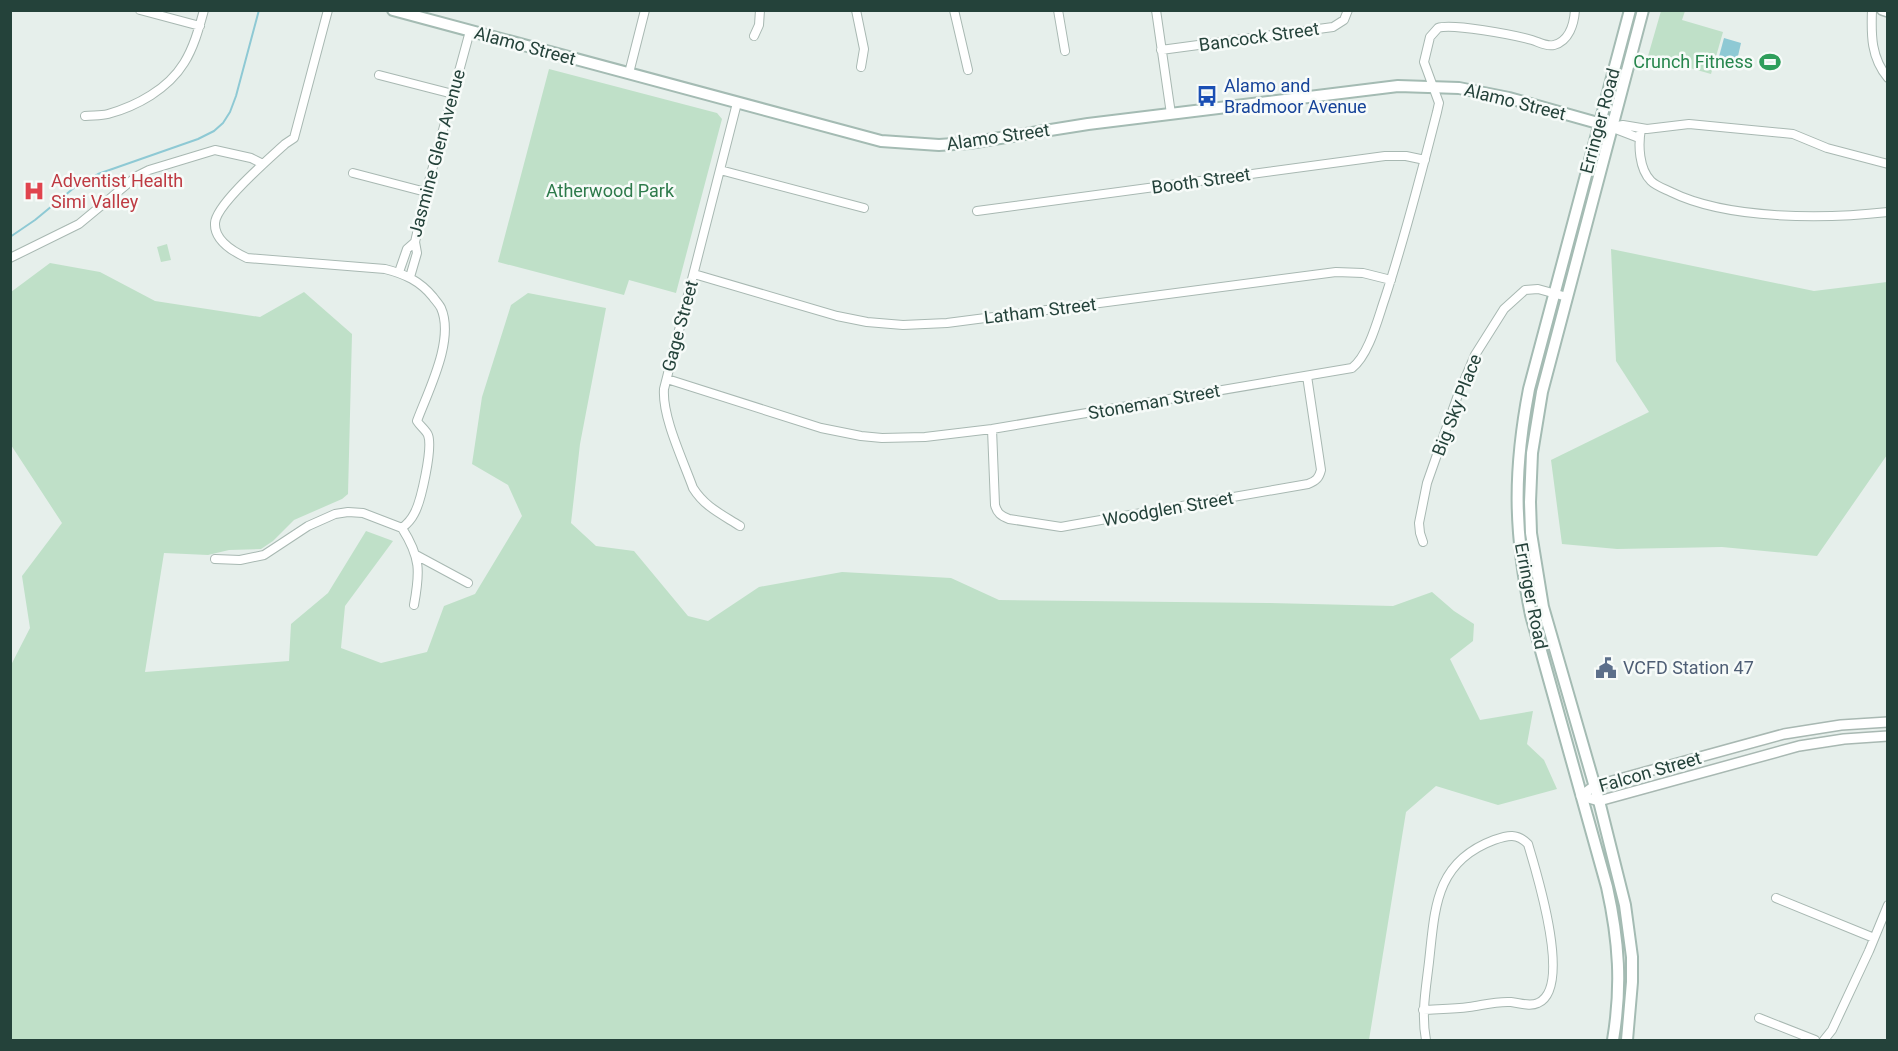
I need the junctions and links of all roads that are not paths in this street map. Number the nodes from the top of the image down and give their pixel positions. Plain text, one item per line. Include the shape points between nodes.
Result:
1 (140, 10) edge
2 (204, 10) edge
3 (328, 10) edge
4 (393, 10) edge
5 (645, 10) edge
6 (760, 10) edge
7 (856, 10) edge
8 (954, 10) edge
9 (1058, 10) edge
10 (1156, 10) edge
11 (1348, 10) edge
12 (1575, 10) edge
13 (1630, 10) edge
14 (1643, 10) edge
15 (1872, 10) edge
16 (1882, 10) edge
17 (1887, 12) edge
18 (200, 26) junction
19 (470, 31) junction
20 (754, 36) dead end
21 (1161, 50) junction
22 (1065, 51) dead end
23 (861, 67) dead end
24 (968, 70) dead end
25 (629, 73) junction
26 (379, 75) dead end
27 (1887, 78) edge
28 (1432, 87) junction
29 (453, 94) junction
30 (737, 103) junction
31 (1171, 114) junction
32 (85, 116) dead end
33 (1600, 124) junction
34 (1612, 127) junction
35 (1641, 129) junction
36 (1639, 138) junction
37 (1425, 160) junction
38 (263, 164) junction
39 (1887, 164) edge
40 (720, 170) junction
41 (353, 173) dead end
42 (426, 192) junction
43 (864, 208) dead end
44 (977, 211) dead end
45 (1887, 212) edge
46 (415, 242) junction
47 (10, 258) edge
48 (399, 273) junction
49 (694, 274) junction
50 (410, 277) junction
51 (1391, 280) junction
52 (1554, 293) junction
53 (1567, 297) junction
54 (1307, 376) junction
55 (667, 379) junction
56 (992, 429) junction
57 (740, 526) dead end
58 (402, 528) junction
59 (1423, 542) dead end
60 (416, 555) junction
61 (215, 559) dead end
62 (468, 583) dead end
63 (414, 605) dead end
64 (1887, 722) edge
65 (1887, 736) edge
66 (1594, 786) junction
67 (1581, 796) junction
68 (1599, 801) junction
69 (1776, 898) dead end
70 (1887, 904) edge
71 (1874, 938) junction
72 (1423, 1010) junction
73 (1759, 1018) dead end
74 (1426, 1041) edge
75 (1613, 1041) edge
76 (1627, 1041) edge
77 (1815, 1041) edge
78 (1824, 1041) edge

1 - 18 street
2 - 18 street
3 - 38 street via 294,138
4 - 19 main road, Alamo Street
5 - 25 street
6 - 20 street
7 - 23 street via 864,49
8 - 24 street
9 - 22 street
10 - 21 street
11 - 21 street, Bancock Street via 1344,20 1333,27
12 - 28 street, Stoneman Street via 1569,33 1555,45 1452,26 1438,28 1430,37 1424,62
13 - 33 main road, Erringer Road
14 - 34 main road, Erringer Road
15 - 27 street via 1874,50
16 - 17 street
18 - 32 street via 184,63 161,89 107,114
19 - 25 main road, Alamo Street
19 - 29 street, Jasmine Glen Avenue
21 - 31 street
25 - 30 main road, Alamo Street
26 - 29 street
28 - 31 main road, Alamo Street via 1398,86
28 - 33 main road, Alamo Street via 1509,98
28 - 37 street, Stoneman Street via 1438,103
29 - 42 street, Jasmine Glen Avenue
30 - 31 main road, Alamo Street via 881,141 939,145
30 - 40 street, Gage Street
33 - 34 main road, Alamo Street
33 - 52 main road, Erringer Road
34 - 35 street, Alamo Street
34 - 36 street, Alamo Street
34 - 53 main road, Erringer Road
35 - 36 street
35 - 39 street, Alamo Street via 1689,124 1793,134
36 - 45 street via 1645,171 1651,181 1688,200 1779,215
37 - 44 street, Booth Street via 1385,156
37 - 51 street, Stoneman Street
38 - 47 street via 215,150 149,170 79,224
38 - 48 street via 234,192 214,222 231,250 248,258
40 - 43 street
40 - 49 street, Gage Street
41 - 42 street
42 - 46 street, Jasmine Glen Avenue
46 - 48 street, Jasmine Glen Avenue via 407,249
46 - 50 street via 417,254
48 - 50 street
49 - 51 street, Latham Street via 837,316 903,325 947,323 1336,272
49 - 55 street, Gage Street
50 - 58 street via 441,308 445,326 443,350 417,421 428,434 430,446 423,489 416,512
51 - 54 street, Stoneman Street via 1357,364
52 - 53 street, Big Sky Place
52 - 59 street, Big Sky Place via 1530,289 1520,294 1504,309 1475,355 1427,483 1419,523
52 - 67 main road, Erringer Road via 1523,424 1518,530 1532,615
53 - 66 main road, Erringer Road via 1537,418 1531,472 1531,533 1543,607
54 - 56 street, Stoneman Street
54 - 56 street, Woodglen Street via 1322,470 1314,482 1072,525 1009,519 997,512
55 - 56 street, Stoneman Street via 821,428 861,436 925,437
55 - 57 street, Gage Street via 664,407 693,488 706,505
58 - 60 street
58 - 61 street via 363,513 342,513 308,526 264,555 240,560
60 - 62 street
60 - 63 street via 418,581
64 - 66 street, Falcon Street via 1784,734
65 - 68 street, Falcon Street via 1799,746
66 - 67 street, Falcon Street
66 - 68 main road, Erringer Road
67 - 68 street, Falcon Street
67 - 75 main road, Erringer Road via 1607,887 1618,946
68 - 76 main road, Erringer Road via 1626,905 1632,982
69 - 71 street
70 - 71 street
71 - 78 street
72 - 72 street via 1436,902 1445,880 1460,860 1480,846 1507,835 1523,839 1528,844 1549,918 1552,976 1546,998 1532,1005 1509,1002
72 - 74 street
73 - 77 street

